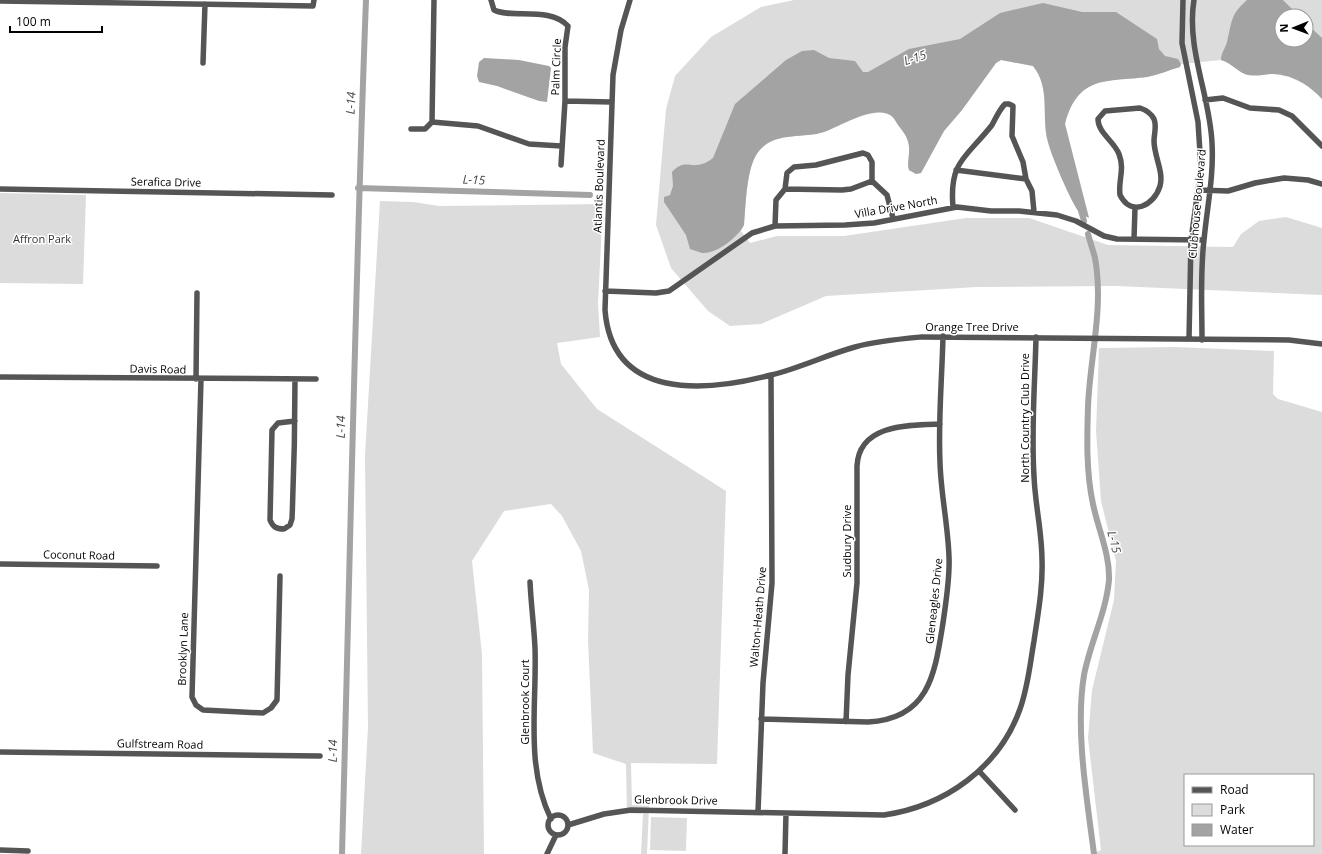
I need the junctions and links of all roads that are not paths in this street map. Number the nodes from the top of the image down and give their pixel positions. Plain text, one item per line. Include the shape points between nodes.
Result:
1 (434, 0) edge
2 (491, 0) edge
3 (630, 0) edge
4 (1183, 0) edge
5 (1194, 0) edge
6 (0, 1) edge
7 (94, 1) edge
8 (171, 2) edge
9 (242, 2) edge
10 (314, 3) edge
11 (206, 4) junction
12 (203, 63) dead end
13 (1205, 100) junction
14 (565, 101) junction
15 (611, 102) junction
16 (432, 122) junction
17 (411, 129) dead end
18 (561, 146) junction
19 (1322, 146) edge
20 (561, 166) dead end
21 (956, 170) junction
22 (1026, 179) junction
23 (872, 182) junction
24 (1322, 184) edge
25 (0, 189) edge
26 (785, 189) junction
27 (1199, 190) junction
28 (1211, 191) junction
29 (332, 195) dead end
30 (952, 207) junction
31 (1135, 208) junction
32 (1034, 212) junction
33 (893, 218) junction
34 (775, 226) junction
35 (1134, 239) junction
36 (1191, 240) junction
37 (1204, 240) junction
38 (605, 291) junction
39 (197, 293) dead end
40 (943, 336) junction
41 (1036, 338) junction
42 (1189, 339) junction
43 (1202, 340) junction
44 (1322, 344) edge
45 (632, 368) joint
46 (772, 375) junction
47 (0, 376) edge
48 (199, 379) junction
49 (295, 379) junction
50 (316, 379) dead end
51 (295, 421) junction
52 (940, 424) junction
53 (0, 564) edge
54 (158, 566) dead end
55 (280, 576) dead end
56 (530, 582) dead end
57 (761, 719) junction
58 (846, 722) junction
59 (0, 752) edge
60 (320, 756) dead end
61 (979, 771) junction
62 (1015, 810) dead end
63 (758, 812) junction
64 (786, 813) junction
65 (551, 819) junction
66 (568, 825) junction
67 (556, 835) junction
68 (0, 850) edge
69 (28, 851) dead end
70 (547, 854) edge
71 (785, 854) edge

1 - 16 street
2 - 14 street, Palm Circle via 494,10 500,13 532,13 563,21 568,26 565,47
3 - 15 street, Atlantis Boulevard via 616,52
4 - 27 street, Clubhouse Boulevard via 1182,43 1200,140
5 - 13 street, Clubhouse Boulevard via 1192,24
6 - 7 street
7 - 8 street
8 - 11 street
9 - 10 street
9 - 11 street
11 - 12 street
13 - 19 street via 1223,98 1250,108 1279,110 1292,116
13 - 28 street, Clubhouse Boulevard via 1212,142
14 - 15 street, Palm Circle
14 - 18 street, Palm Circle
15 - 38 street, Atlantis Boulevard
16 - 17 street via 425,129
16 - 18 street via 478,126 529,144
18 - 20 street, Palm Circle
21 - 22 street
21 - 22 street via 959,162 992,124 1002,107 1009,104 1014,110 1011,122 1012,136 1024,162
21 - 30 street via 952,186
22 - 32 street via 1032,191
23 - 26 street via 842,190
23 - 26 street via 871,158 859,153 816,165 794,167 787,173
23 - 33 street via 887,195
24 - 28 street via 1284,178 1255,182 1228,191
25 - 29 street, Serafica Drive
26 - 34 street via 776,200
27 - 28 street
27 - 36 street, Clubhouse Boulevard
28 - 37 street, Clubhouse Boulevard
30 - 32 street, Villa Drive North via 991,212
30 - 33 street, Villa Drive North
31 - 31 street via 1144,206 1152,200 1161,183 1154,148 1155,122 1151,114 1140,108 1105,111 1101,113 1098,124 1119,155 1122,172 1120,195 1126,205
31 - 35 street
32 - 35 street, Villa Drive North via 1067,218 1104,236
33 - 34 street, Villa Drive North via 874,223 845,225
34 - 38 street, Villa Drive North via 752,233 669,291
35 - 36 street, Villa Drive North
36 - 37 street, Villa Drive North
36 - 42 street, Clubhouse Boulevard
37 - 43 street, Clubhouse Boulevard
38 - 45 street, Atlantis Boulevard via 608,331 615,348
39 - 48 street
40 - 41 street, Orange Tree Drive
40 - 46 street, Orange Tree Drive via 899,339 856,347
40 - 52 street, Gleneagles Drive
41 - 42 street, Orange Tree Drive
41 - 61 street, North Country Club Drive via 1033,456 1042,541 1040,604 1028,682 1020,709 1002,743
42 - 43 street, Orange Tree Drive
43 - 44 street, Orange Tree Drive via 1289,340
45 - 46 street, Orange Tree Drive via 659,382 680,386 725,384
46 - 57 street, Walton-Heath Drive via 772,583
47 - 48 street, Davis Road
48 - 49 street, Davis Road
48 - 55 street, Brooklyn Lane via 192,697 199,708 263,713 275,704
49 - 50 street, Davis Road
49 - 51 street
51 - 51 street via 292,519 290,525 284,529 277,529 270,520 272,430 278,423
52 - 58 street, Gleneagles Drive via 940,474 948,540 949,575 933,676 920,698 897,715 873,722
52 - 58 street, Sudbury Drive via 903,426 881,431 866,441 858,457 857,584
53 - 54 street, Coconut Road
56 - 65 street, Glenbrook Court via 535,648 535,762 540,793
57 - 58 street, Gleneagles Drive
57 - 63 street, Walton-Heath Drive
59 - 60 street, Gulfstream Road
61 - 62 street
61 - 64 street, North Country Club Drive via 939,798 896,813 867,816
63 - 64 street, Glenbrook Drive
63 - 66 street, Glenbrook Drive via 631,810 604,814
64 - 71 street
65 - 66 street via 562,816
65 - 67 street via 549,828
66 - 67 street, Glenbrook Drive via 565,833
67 - 70 street, Glenbrook Drive
68 - 69 street

